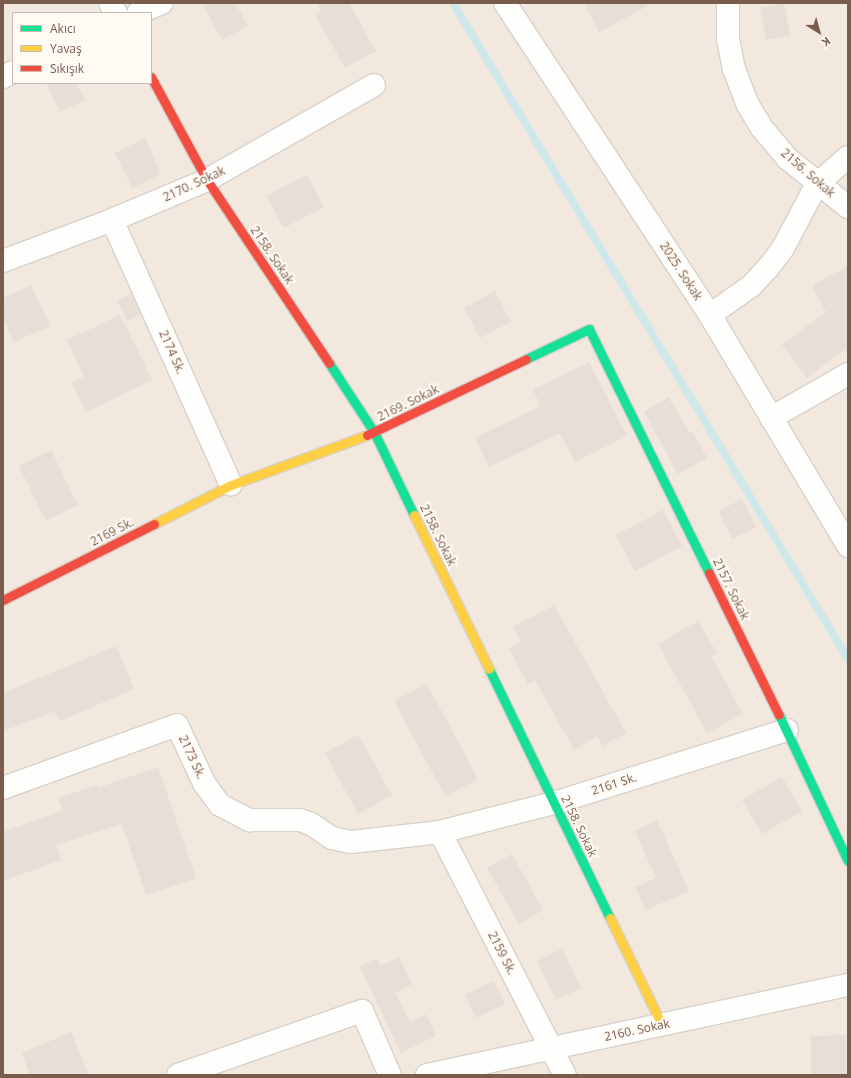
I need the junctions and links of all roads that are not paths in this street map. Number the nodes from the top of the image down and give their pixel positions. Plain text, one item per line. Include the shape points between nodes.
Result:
1 (110, 3) edge
2 (162, 3) edge
3 (505, 3) edge
4 (728, 3) edge
5 (115, 12) edge
6 (140, 12) edge
7 (12, 72) edge
8 (3, 77) edge
9 (152, 79) edge
10 (374, 85) dead end
11 (848, 157) edge
12 (207, 180) junction
13 (817, 184) junction
14 (848, 207) edge
15 (112, 220) junction
16 (3, 261) edge
17 (710, 315) junction
18 (589, 329) joint
19 (848, 374) edge
20 (771, 418) junction
21 (374, 432) junction
22 (231, 485) junction
23 (848, 546) edge
24 (3, 600) edge
25 (787, 730) junction
26 (3, 788) edge
27 (554, 803) junction
28 (440, 832) junction
29 (351, 842) joint
30 (848, 861) edge
31 (848, 985) edge
32 (662, 1025) junction
33 (551, 1048) junction
34 (182, 1074) edge
35 (390, 1075) edge
36 (427, 1075) edge
37 (565, 1075) edge

1 - 5 street
2 - 6 street
3 - 17 street, 2025. Sokak
4 - 13 street, 2156. Sokak via 728,39 734,69 748,105 761,127 788,159
7 - 8 street
9 - 12 street, 2158. Sokak
10 - 12 street, 2170. Sokak
11 - 13 street
12 - 15 street, 2170. Sokak
12 - 21 street, 2158. Sokak
13 - 14 street, 2156. Sokak
13 - 17 street via 783,248 768,268 741,294
15 - 16 street, 2170. Sokak
15 - 22 street, 2174 Sk.
17 - 20 street, 2025. Sokak
18 - 21 street, 2169. Sokak
18 - 25 street, 2157. Sokak
19 - 20 street
20 - 23 street, 2025. Sokak
21 - 22 street, 2169. Sokak
21 - 27 street, 2158. Sokak
22 - 24 street, 2169 Sk.
25 - 27 street, 2161 Sk.
25 - 30 street, 2157. Sokak
26 - 29 street, 2173 Sk. via 177,725 204,783 220,805 237,816 250,820 300,820 312,824 332,838
27 - 28 street, 2161 Sk.
27 - 32 street, 2158. Sokak
28 - 29 street, 2161 Sk.
28 - 33 street, 2159 Sk.
31 - 32 street, 2160. Sokak
32 - 33 street, 2160. Sokak
33 - 36 street, 2160. Sokak
33 - 37 street, 2159 Sk.
34 - 35 street via 362,1011

